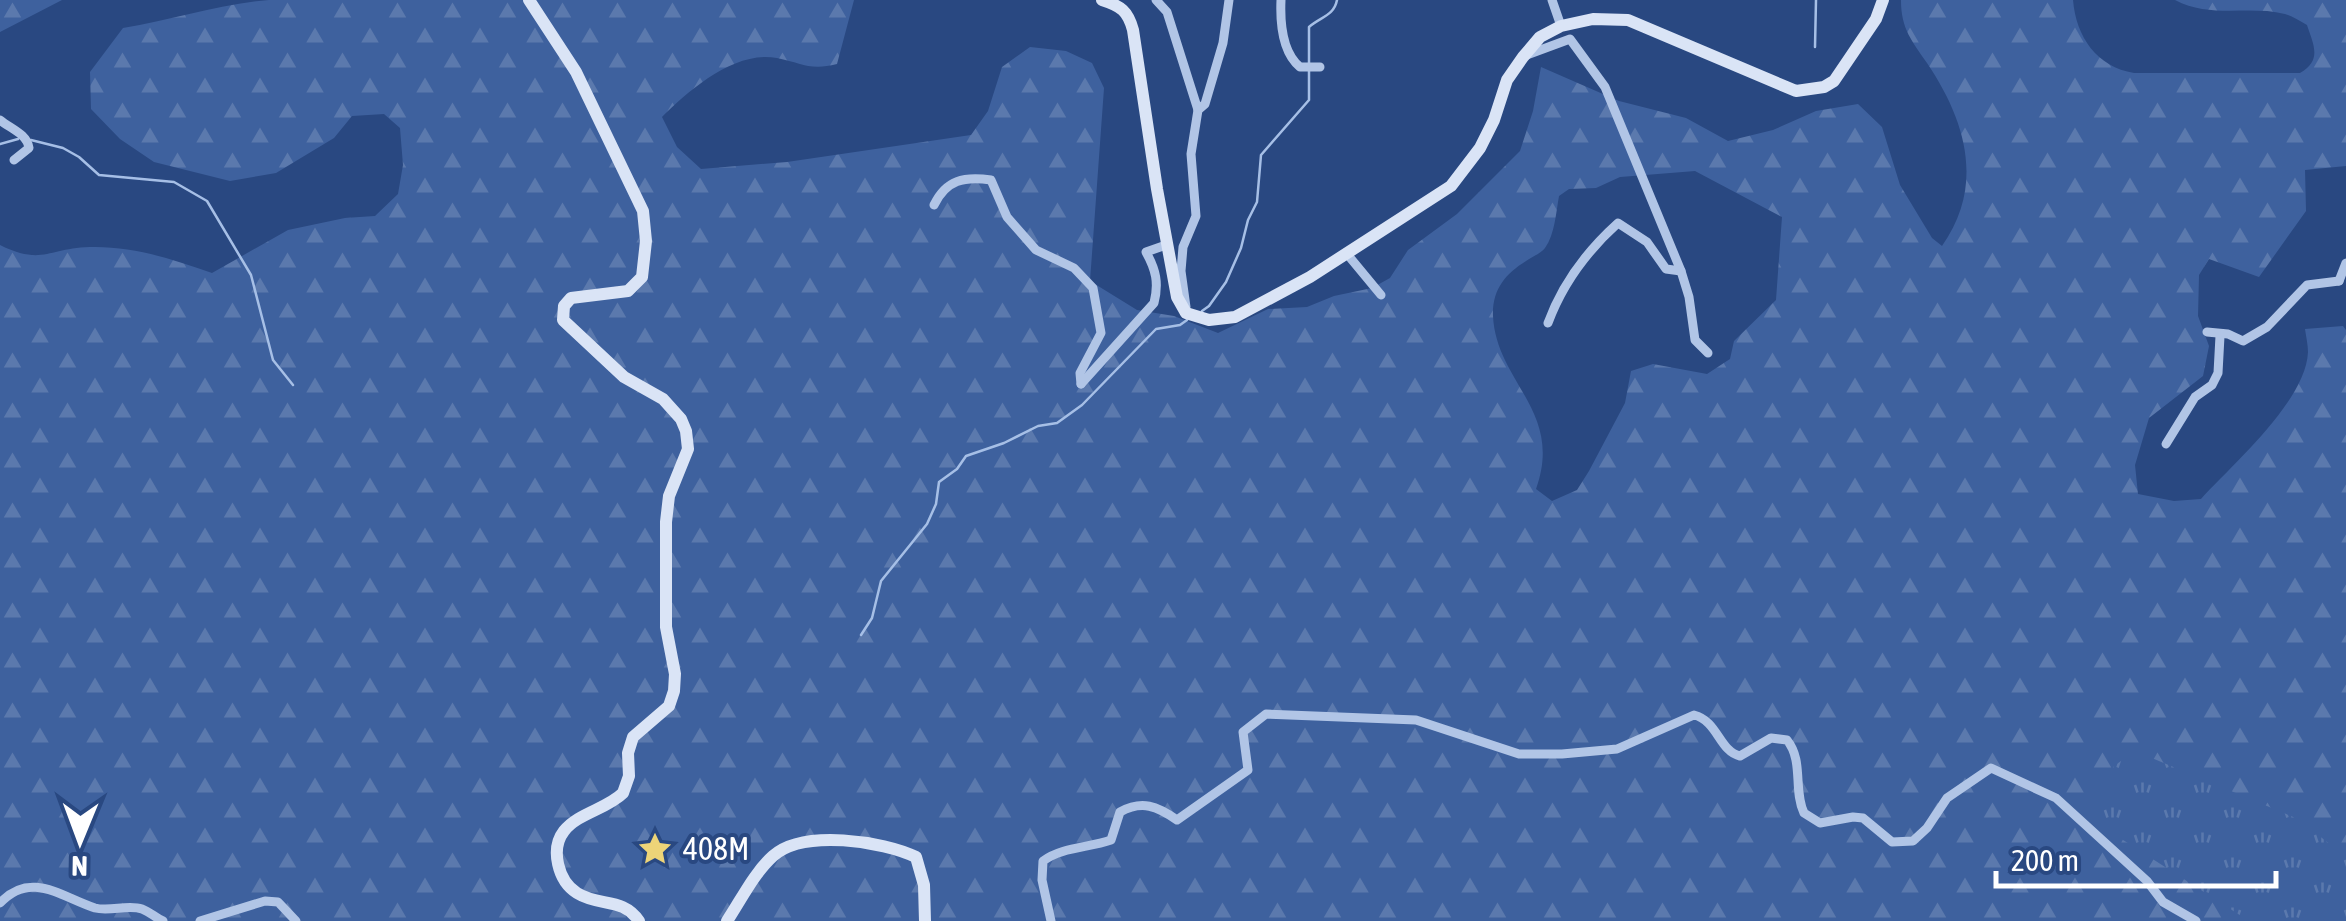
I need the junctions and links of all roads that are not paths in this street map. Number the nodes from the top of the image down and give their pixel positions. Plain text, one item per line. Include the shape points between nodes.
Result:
1 (530, 0) edge
2 (1102, 0) edge
3 (1156, 0) edge
4 (1229, 0) edge
5 (1552, 0) edge
6 (1883, 0) edge
7 (1279, 1) edge
8 (1561, 26) junction
9 (1524, 56) junction
10 (1313, 68) dead end
11 (1198, 110) junction
12 (0, 120) edge
13 (14, 160) dead end
14 (934, 205) dead end
15 (1166, 246) junction
16 (1347, 254) junction
17 (2346, 263) edge
18 (1681, 271) junction
19 (2338, 281) junction
20 (2346, 292) edge
21 (1381, 295) dead end
22 (1186, 313) junction
23 (1548, 323) dead end
24 (2208, 332) dead end
25 (2220, 336) junction
26 (1708, 353) dead end
27 (2166, 444) dead end
28 (0, 903) edge
29 (163, 921) edge
30 (200, 921) edge
31 (296, 921) edge
32 (640, 921) edge
33 (727, 921) edge
34 (924, 921) edge
35 (1051, 921) edge
36 (2196, 921) edge

1 - 32 street via 576,72 638,197 646,241 642,277 628,290 570,298 563,320 624,377 662,399 686,431 688,449 666,522 672,700 633,737 624,793 569,826 556,852 575,892 620,904
2 - 15 street via 1129,14 1134,30
3 - 11 street via 1167,12
4 - 11 street via 1205,104
5 - 8 street
6 - 8 street via 1834,81 1810,90 1768,81 1641,23 1593,18
7 - 10 street via 1288,53 1296,65
8 - 9 street
9 - 16 street via 1480,148 1451,186
9 - 18 street via 1572,41 1605,87
11 - 22 street via 1190,154 1196,216 1181,271
12 - 13 street via 27,140 29,148
14 - 15 street via 942,188 991,180 1006,218 1036,250 1074,268 1093,288 1101,334 1080,373 1081,384 1154,303 1156,273 1146,252
15 - 22 street
16 - 21 street
16 - 22 street via 1235,317 1210,320
17 - 19 street
18 - 23 street via 1666,269 1647,242 1618,224 1556,299
18 - 26 street via 1695,340
19 - 20 street
19 - 25 street via 2307,285 2267,327 2243,341
24 - 25 street
25 - 27 street via 2212,385 2195,397
28 - 29 street via 32,886 53,888 100,910 141,908
30 - 31 street via 265,901 278,902
33 - 34 street via 772,857 789,844 824,842 894,846 916,857
35 - 36 street via 1043,861 1055,852 1111,840 1120,812 1134,805 1162,809 1176,820 1212,798 1248,770 1243,732 1266,714 1416,720 1519,754 1617,749 1694,716 1704,718 1731,754 1740,756 1771,738 1786,740 1794,749 1804,813 1820,822 1863,818 1892,842 1905,843 1918,838 1947,798 1992,768 2056,798 2163,902

